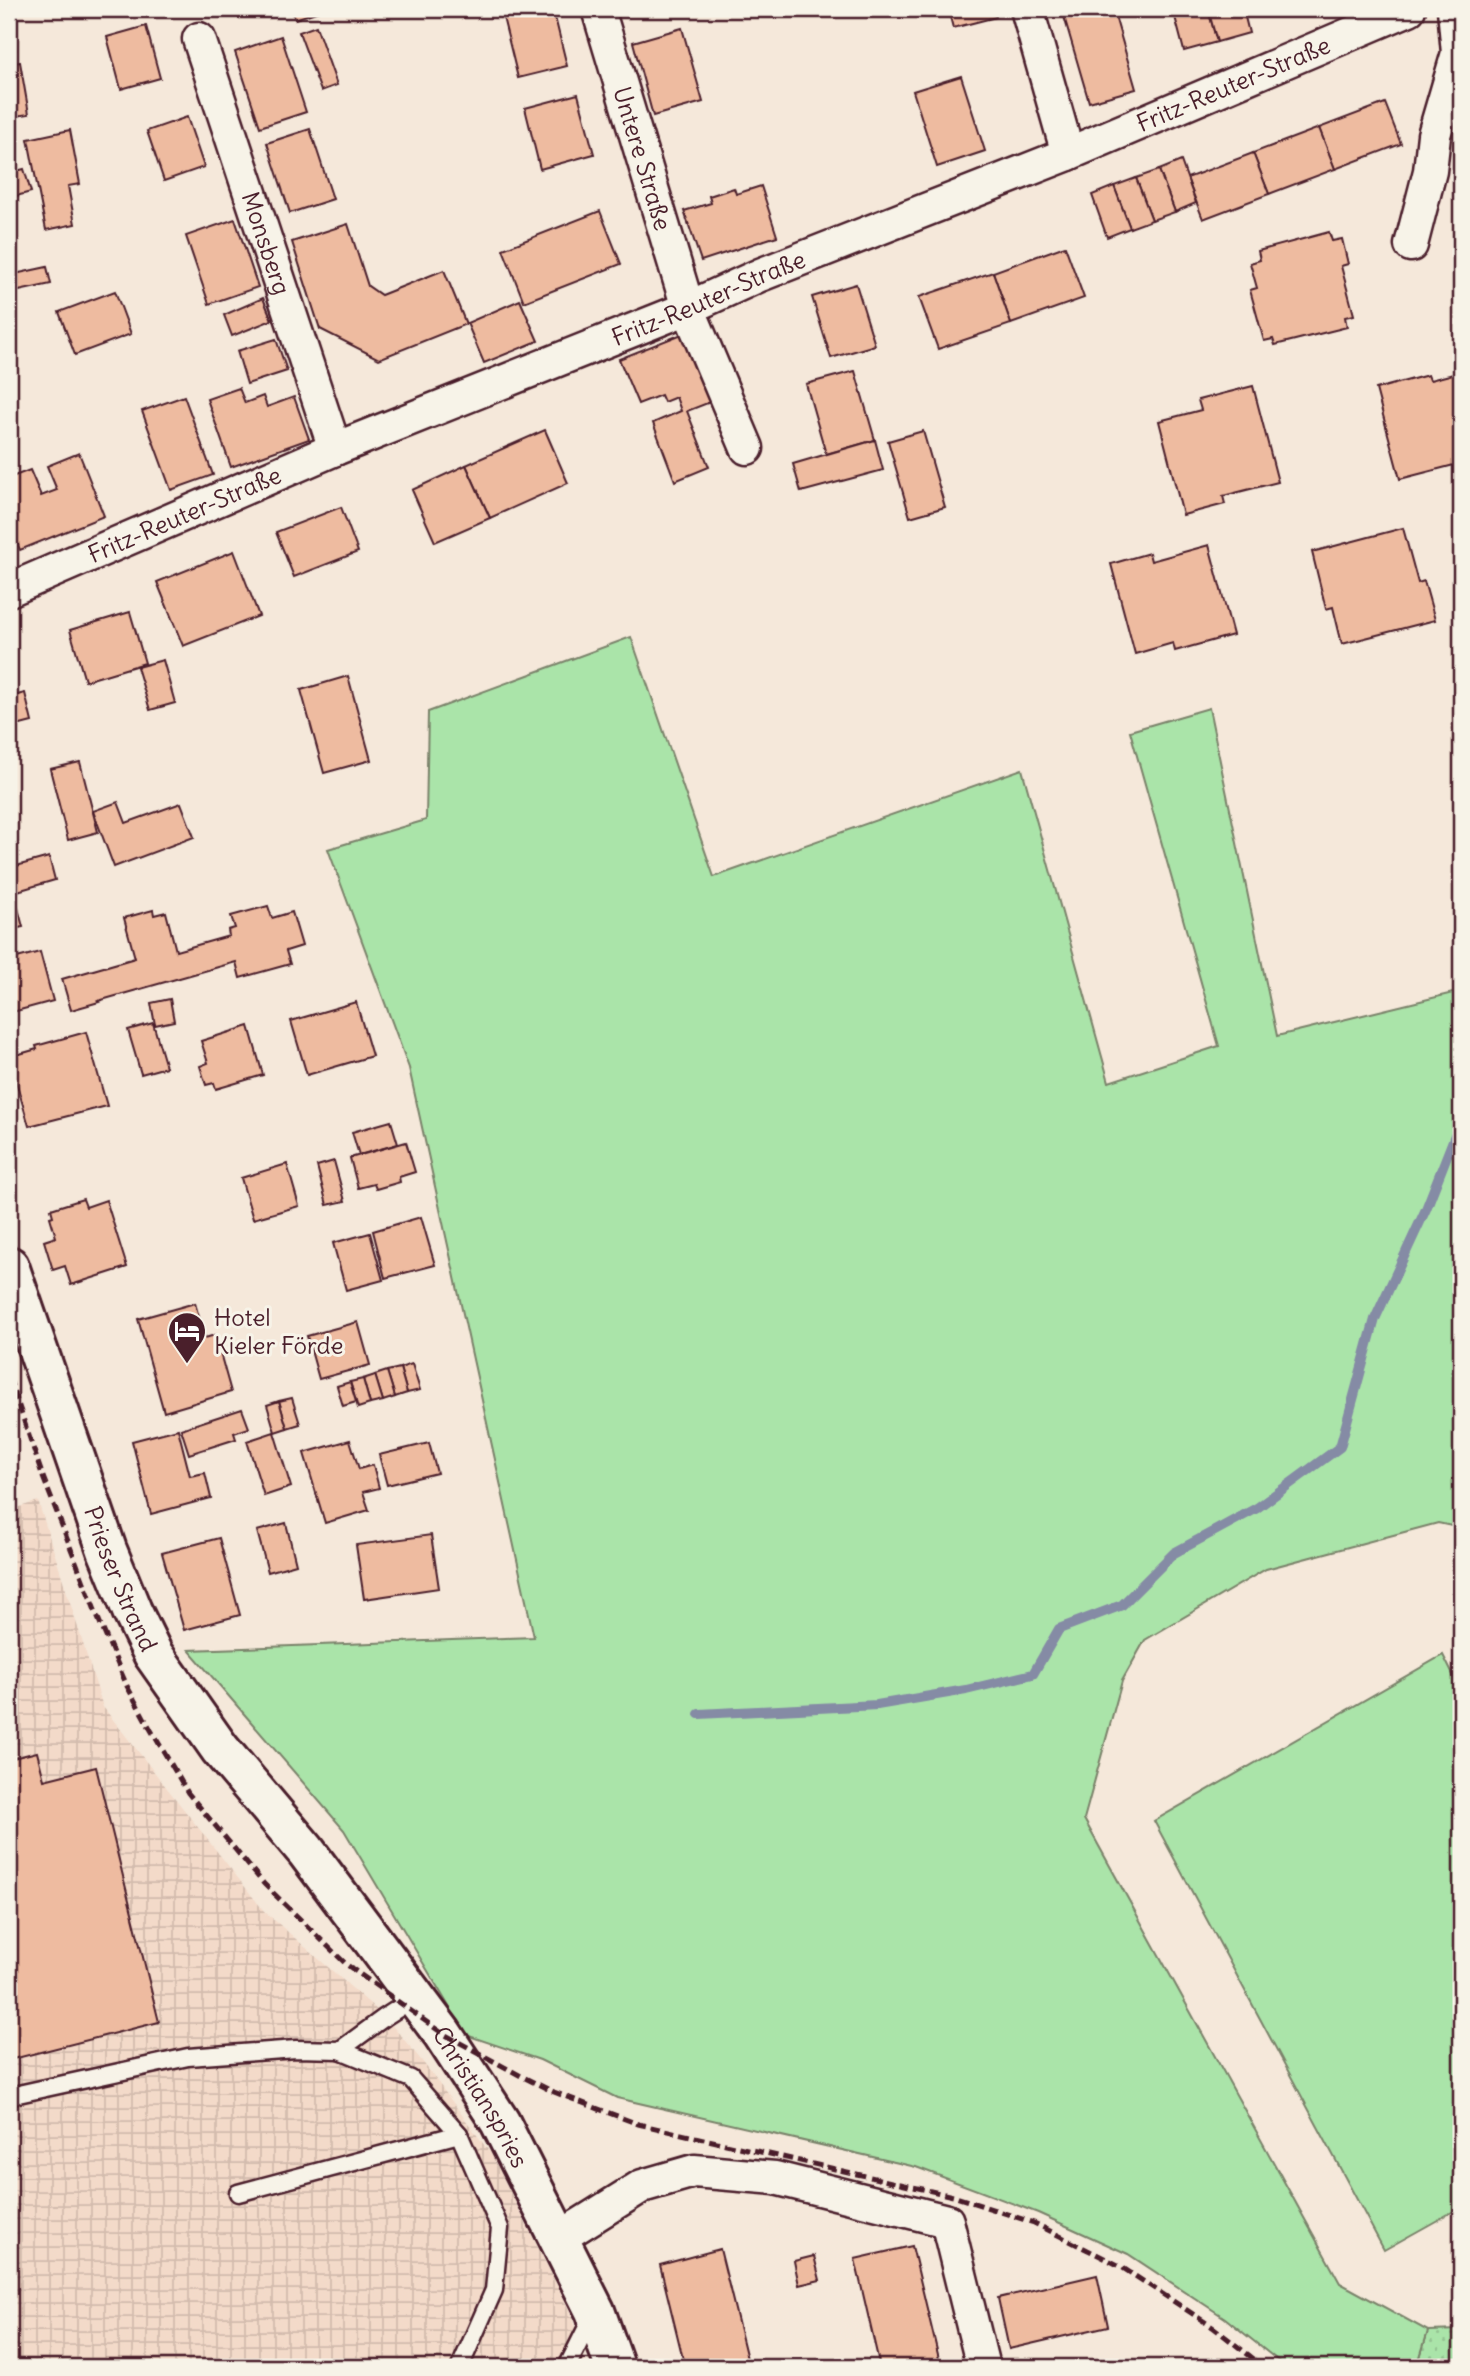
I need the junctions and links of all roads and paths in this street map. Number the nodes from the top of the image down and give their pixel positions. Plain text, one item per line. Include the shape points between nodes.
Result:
1 (597, 9) edge
2 (1027, 9) edge
3 (1409, 9) edge
4 (1454, 9) edge
5 (199, 39) dead end
6 (1068, 155) junction
7 (1411, 245) dead end
8 (688, 308) junction
9 (747, 448) dead end
10 (335, 449) junction
11 (9, 590) edge
12 (9, 1266) edge
13 (306, 1852) joint
14 (416, 1997) junction
15 (340, 2050) junction
16 (9, 2096) edge
17 (459, 2134) junction
18 (238, 2193) dead end
19 (559, 2238) junction
20 (594, 2311) junction
21 (460, 2367) edge
22 (567, 2367) edge
23 (615, 2367) edge
24 (983, 2367) edge

1 - 8 street, Untere Straße
2 - 6 street
3 - 6 street, Fritz-Reuter-Straße
4 - 7 street via 1458,53 1434,135
5 - 10 street, Monsberg
6 - 8 street, Fritz-Reuter-Straße via 760,275
8 - 9 street, Untere Straße
8 - 10 street, Fritz-Reuter-Straße
10 - 11 street, Fritz-Reuter-Straße
12 - 13 street, Prieser Strand via 102,1537 153,1654 220,1749
13 - 14 street, Christianspries
14 - 15 lane
14 - 19 street, Christianspries via 500,2122
15 - 16 lane via 188,2057
15 - 17 lane via 411,2079
17 - 18 lane
17 - 21 lane via 500,2228 494,2290
19 - 20 street, Christianspries
19 - 24 street via 642,2186 694,2171 775,2179 947,2221
20 - 22 lane
20 - 23 street, Christianspries

